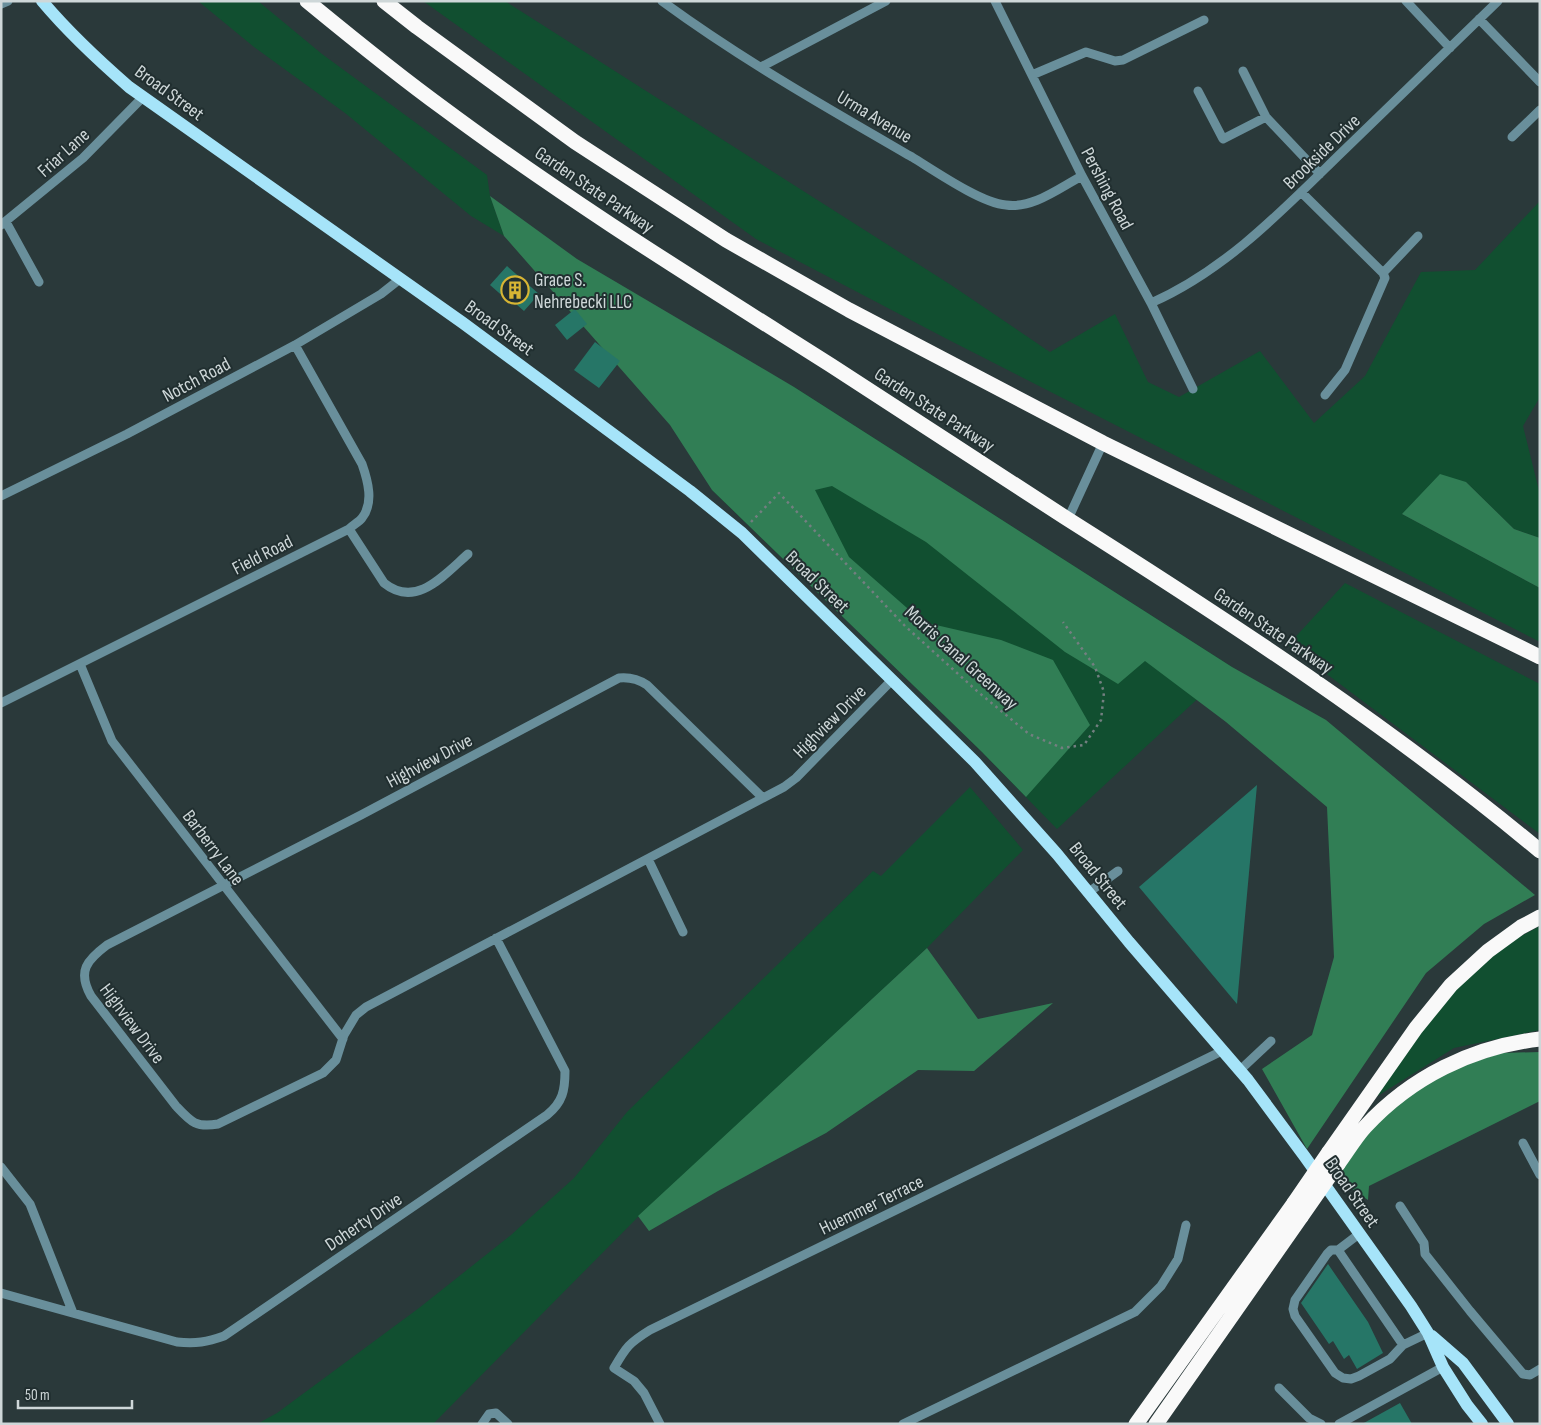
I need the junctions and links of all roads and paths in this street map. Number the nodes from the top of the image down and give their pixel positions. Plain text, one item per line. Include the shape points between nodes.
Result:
1 (8, 1) edge
2 (42, 1) edge
3 (307, 1) edge
4 (384, 1) edge
5 (662, 1) edge
6 (886, 1) edge
7 (996, 1) edge
8 (1406, 1) edge
9 (1498, 1) edge
10 (1, 4) edge
11 (1479, 19) junction
12 (1204, 20) dead end
13 (1450, 48) junction
14 (761, 67) junction
15 (1243, 71) dead end
16 (1032, 75) junction
17 (1540, 82) edge
18 (1198, 91) dead end
19 (143, 97) junction
20 (1540, 110) edge
21 (1266, 117) junction
22 (1512, 137) dead end
23 (1320, 174) junction
24 (1082, 176) junction
25 (1301, 192) junction
26 (4, 224) edge
27 (1418, 236) dead end
28 (1383, 273) junction
29 (400, 279) junction
30 (39, 282) dead end
31 (1151, 303) junction
32 (294, 345) junction
33 (1193, 389) dead end
34 (1325, 395) dead end
35 (1103, 443) junction
36 (1, 496) edge
37 (1068, 519) junction
38 (349, 529) junction
39 (742, 533) junction
40 (468, 554) dead end
41 (1063, 622) dead end
42 (1540, 657) edge
43 (80, 664) junction
44 (892, 680) junction
45 (1, 704) edge
46 (763, 798) junction
47 (1540, 851) edge
48 (648, 859) junction
49 (1118, 871) dead end
50 (223, 885) junction
51 (1089, 892) junction
52 (1539, 917) edge
53 (683, 932) dead end
54 (496, 938) junction
55 (343, 1039) junction
56 (1540, 1039) edge
57 (1271, 1041) dead end
58 (1222, 1051) junction
59 (1240, 1071) junction
60 (1523, 1143) dead end
61 (1334, 1158) junction
62 (1, 1167) edge
63 (1540, 1175) edge
64 (1400, 1206) dead end
65 (1297, 1210) junction
66 (1186, 1224) dead end
67 (1360, 1234) junction
68 (1338, 1250) junction
69 (1, 1293) edge
70 (73, 1313) junction
71 (1428, 1333) junction
72 (1403, 1345) junction
73 (1443, 1367) junction
74 (1540, 1369) edge
75 (1279, 1388) dead end
76 (482, 1424) edge
77 (508, 1424) edge
78 (660, 1424) edge
79 (903, 1424) edge
80 (1136, 1424) edge
81 (1156, 1424) edge
82 (1321, 1424) edge
83 (1339, 1424) edge
84 (1482, 1424) edge
85 (1508, 1424) edge

1 - 10 street
2 - 19 main road, Broad Street via 99,61
3 - 37 highway, Garden State Parkway via 444,110 518,162 703,286
4 - 35 highway, Garden State Parkway via 575,142 726,240 849,310
5 - 14 street, Urma Avenue
6 - 14 street
7 - 16 street, Pershing Road
8 - 13 street
9 - 11 street, Brookside Drive
11 - 13 street, Brookside Drive
11 - 17 street
12 - 16 street via 1123,60 1086,52
13 - 23 street, Brookside Drive
14 - 24 street, Urma Avenue via 994,203 1021,206
15 - 21 street
16 - 24 street, Pershing Road
18 - 21 street via 1223,139
19 - 26 street, Friar Lane via 83,158
19 - 29 main road, Broad Street
20 - 22 street
21 - 23 street
23 - 25 street, Brookside Drive
24 - 31 street, Pershing Road
25 - 28 street
25 - 31 street, Brookside Drive via 1250,240 1173,294
26 - 30 street
27 - 28 street
28 - 34 street via 1385,278 1345,370
29 - 32 street, Notch Road via 381,294
29 - 39 main road, Broad Street via 599,423
31 - 33 street, Pershing Road
32 - 36 street, Notch Road via 128,434
32 - 38 street, Field Road via 367,478 367,508 362,518
35 - 37 street
35 - 42 highway, Garden State Parkway
37 - 47 highway, Garden State Parkway via 1366,717
38 - 40 street via 384,583 399,592 425,589
38 - 43 street, Field Road
39 - 41 path, Morris Canal Greenway via 779,493 905,626 976,691 1028,734 1062,748 1084,745 1101,720 1104,692 1095,667
39 - 44 main road, Broad Street
43 - 45 street, Field Road
43 - 50 street, Barberry Lane via 112,741
44 - 46 street, Highview Drive via 796,778
44 - 51 main road, Broad Street via 975,762
46 - 48 street, Highview Drive
46 - 50 street, Highview Drive via 647,685 626,677 610,682
48 - 53 street
48 - 54 street, Highview Drive
49 - 51 street
50 - 55 street, Barberry Lane
50 - 55 street, Highview Drive via 107,945 88,962 85,970 85,983 91,996 176,1106 196,1124 218,1124 323,1073 336,1060
51 - 58 main road, Broad Street
52 - 61 highway via 1488,951 1451,985 1416,1028
54 - 55 street, Highview Drive via 366,1007 356,1015
54 - 70 street, Doherty Drive via 564,1071 565,1084 557,1107 224,1336 195,1344 178,1342
56 - 61 highway via 1474,1054 1420,1080 1393,1099
57 - 59 street
58 - 59 main road, Broad Street
58 - 78 street, Huemmer Terrace via 637,1338 626,1347 614,1368 634,1381 644,1393
59 - 67 main road, Broad Street
60 - 63 street
61 - 65 highway, bridge
62 - 70 street via 30,1204
64 - 74 street via 1424,1243 1425,1254 1523,1374 1530,1375
65 - 80 highway
65 - 81 highway
66 - 79 street via 1178,1259 1161,1286 1135,1312
67 - 68 street
67 - 71 main road, Broad Street
68 - 72 street
68 - 72 street via 1327,1254 1295,1300 1295,1316 1335,1373 1343,1378 1359,1376 1390,1359
69 - 70 street, Doherty Drive
71 - 72 street
71 - 73 main road, Broad Street
71 - 85 main road, Broad Street via 1463,1363
73 - 83 street
73 - 84 main road, Broad Street
75 - 82 street via 1309,1418
76 - 77 street via 489,1414 496,1413

